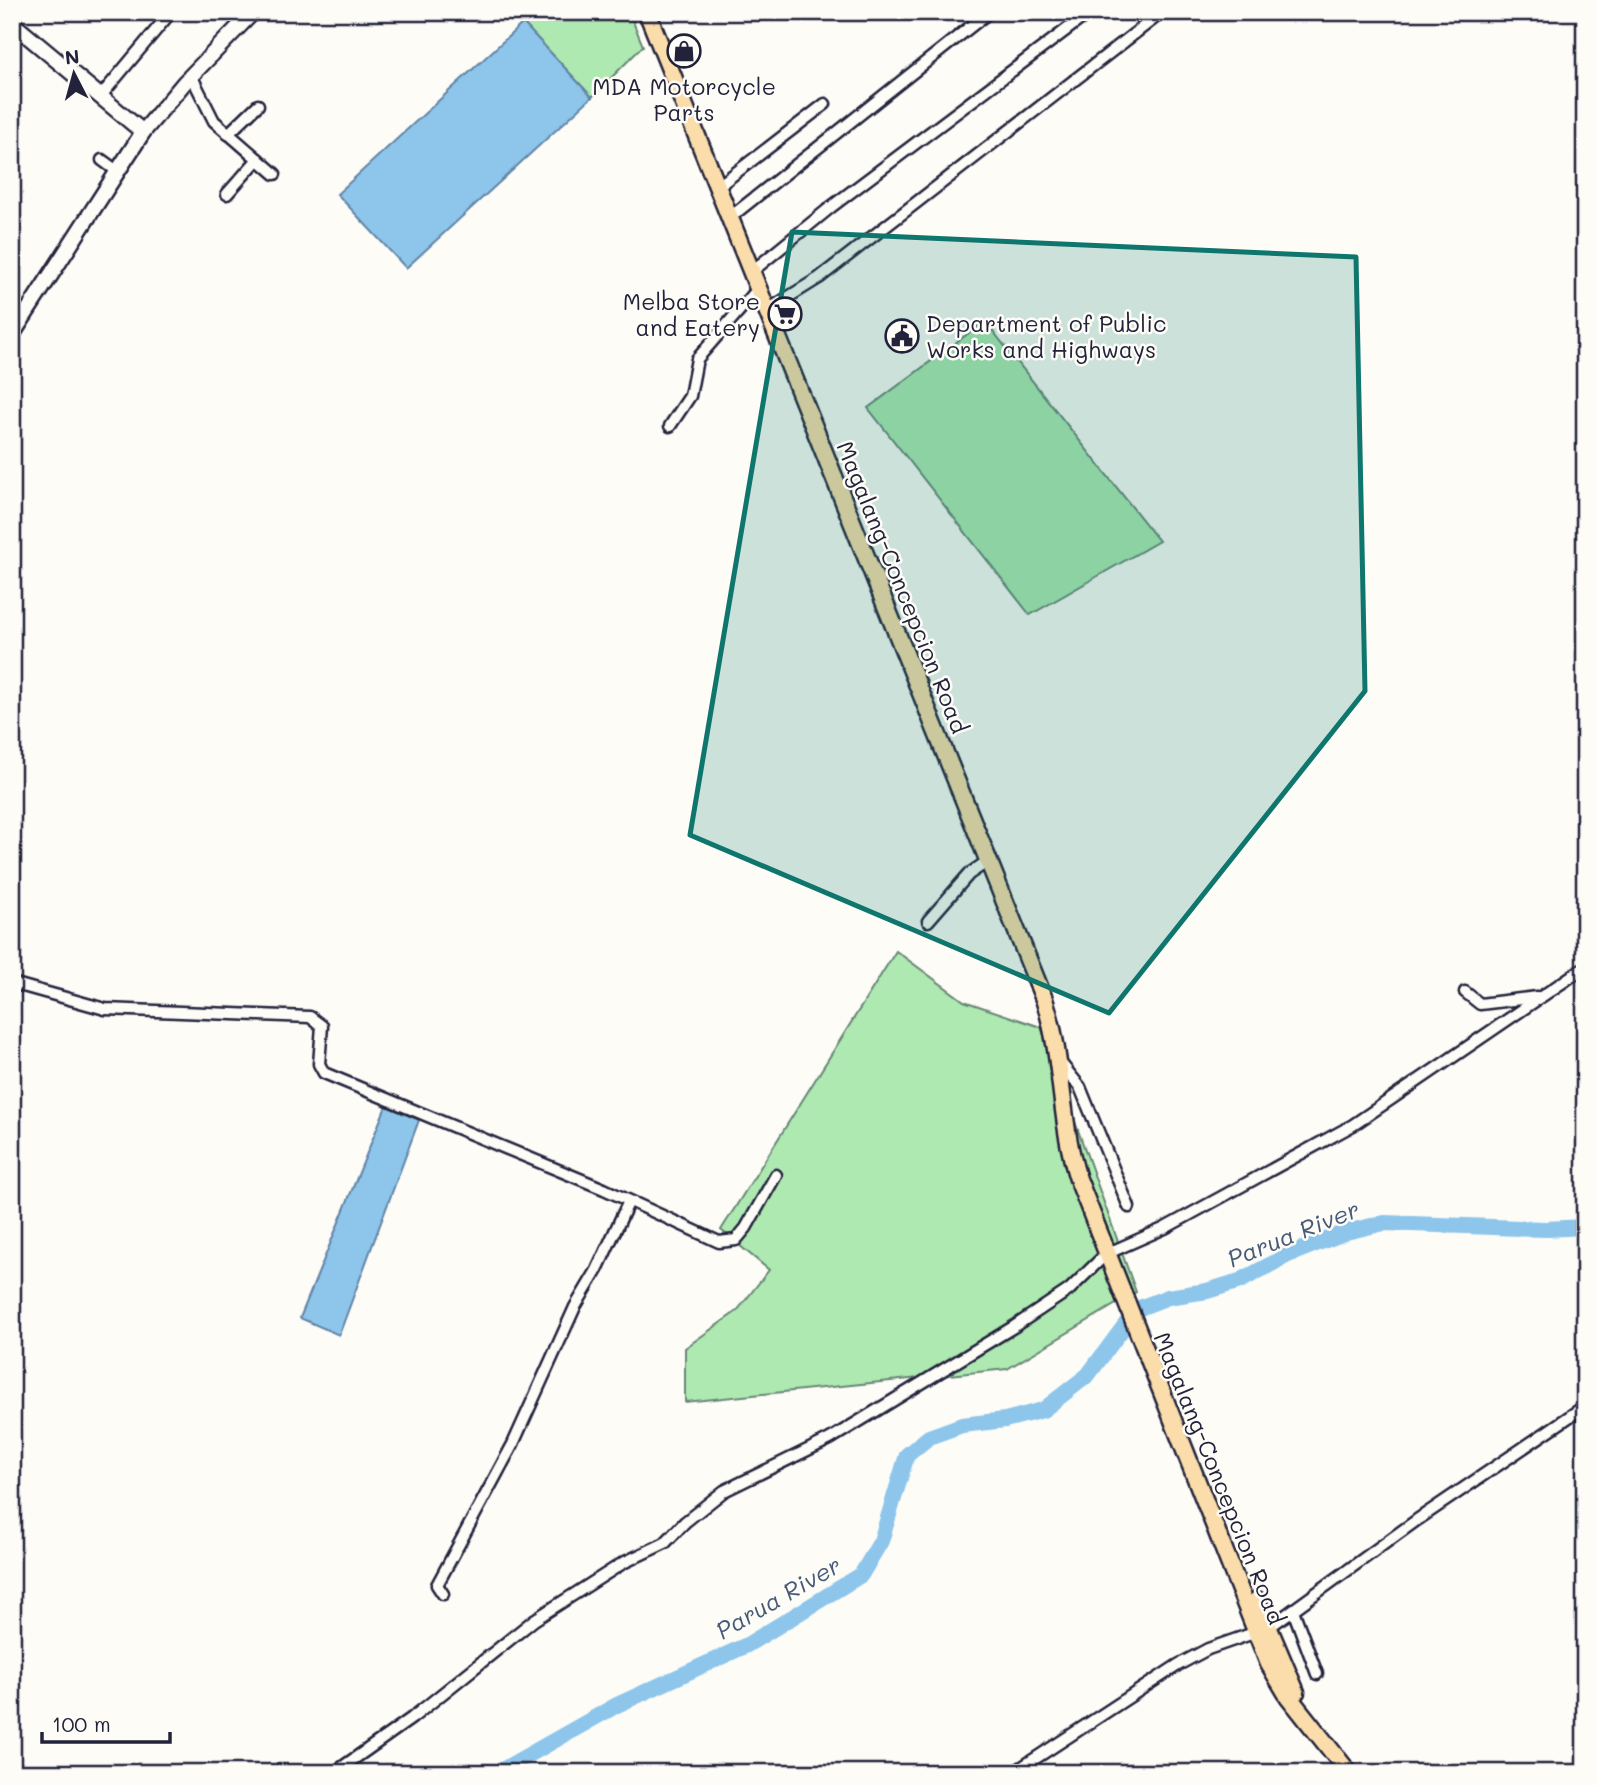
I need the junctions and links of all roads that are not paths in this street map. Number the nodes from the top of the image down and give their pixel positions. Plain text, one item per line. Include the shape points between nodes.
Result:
1 (171, 12) edge
2 (253, 12) edge
3 (647, 12) edge
4 (989, 12) edge
5 (1090, 12) edge
6 (1161, 13) edge
7 (12, 23) edge
8 (191, 75) junction
9 (100, 97) junction
10 (825, 104) dead end
11 (258, 105) dead end
12 (143, 132) junction
13 (228, 134) junction
14 (258, 159) junction
15 (102, 160) dead end
16 (117, 171) junction
17 (275, 174) dead end
18 (716, 188) junction
19 (227, 194) dead end
20 (728, 219) junction
21 (750, 273) junction
22 (757, 290) junction
23 (766, 311) junction
24 (12, 335) edge
25 (670, 426) dead end
26 (988, 861) junction
27 (928, 921) dead end
28 (1585, 967) edge
29 (12, 983) edge
30 (1465, 992) dead end
31 (1538, 998) junction
32 (1059, 1060) junction
33 (776, 1175) dead end
34 (629, 1201) junction
35 (1129, 1207) dead end
36 (1111, 1254) junction
37 (1585, 1406) edge
38 (443, 1594) dead end
39 (1293, 1610) junction
40 (1262, 1627) junction
41 (1317, 1674) dead end
42 (1347, 1770) edge
43 (334, 1773) edge
44 (1013, 1773) edge

1 - 9 street
2 - 8 street
3 - 18 main road, Magalang-Concepcion Road
4 - 20 street
5 - 21 street
6 - 23 street via 819,278
7 - 9 street
8 - 12 street
8 - 13 street via 210,114
9 - 12 street
10 - 18 street
11 - 13 street
12 - 16 street
13 - 14 street
14 - 17 street
14 - 19 street
15 - 16 street
16 - 24 street
18 - 20 main road, Magalang-Concepcion Road
20 - 21 main road, Magalang-Concepcion Road
21 - 22 main road, Magalang-Concepcion Road
22 - 23 main road, Magalang-Concepcion Road
22 - 25 street via 697,359 690,396
23 - 26 main road, Magalang-Concepcion Road
26 - 27 street via 969,874
26 - 32 main road, Magalang-Concepcion Road via 1044,999
28 - 31 street
29 - 34 street via 105,1009 310,1017 321,1026 319,1064 324,1073
30 - 31 street via 1480,1004
31 - 36 street via 1353,1125
32 - 35 street via 1080,1087
32 - 36 main road, Magalang-Concepcion Road via 1070,1153
33 - 34 street via 746,1228 729,1243
34 - 38 street via 513,1444 437,1586
36 - 40 main road, Magalang-Concepcion Road
36 - 43 street via 1069,1290 1015,1326 830,1439 724,1491 666,1543 623,1563 534,1620 412,1718
37 - 39 street
39 - 40 street
39 - 41 street
40 - 42 main road, Magalang-Concepcion Road via 1277,1680
40 - 44 street via 1178,1665

